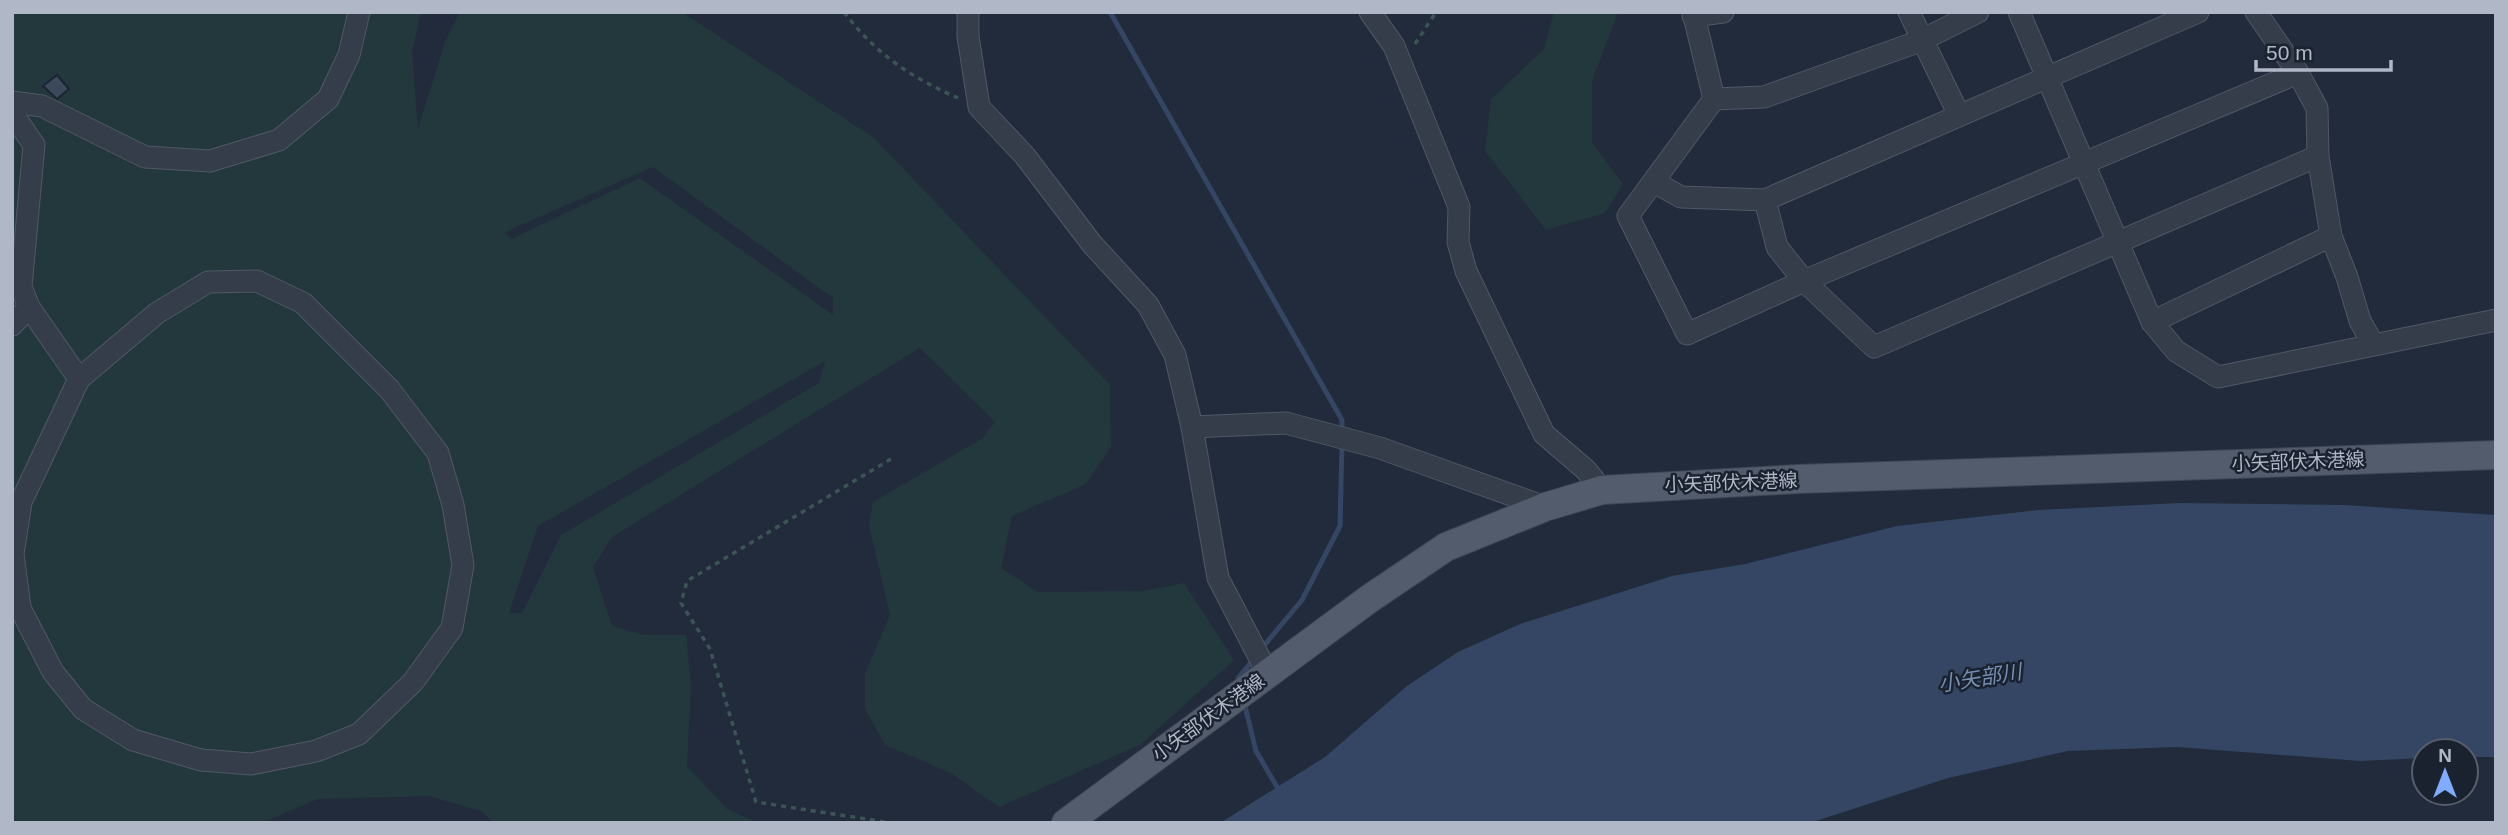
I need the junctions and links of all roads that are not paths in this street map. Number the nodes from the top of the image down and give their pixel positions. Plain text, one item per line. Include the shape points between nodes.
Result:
1 (359, 12) edge
2 (968, 12) edge
3 (1370, 12) edge
4 (1723, 12) edge
5 (1909, 12) edge
6 (1978, 12) edge
7 (2019, 12) edge
8 (2198, 12) edge
9 (2256, 12) edge
10 (1693, 14) edge
11 (1920, 41) junction
12 (2298, 73) junction
13 (2048, 77) junction
14 (1714, 99) junction
15 (12, 102) edge
16 (12, 113) edge
17 (1959, 115) junction
18 (2318, 156) junction
19 (2084, 161) junction
20 (1654, 182) junction
21 (1765, 200) junction
22 (2331, 236) junction
23 (2117, 241) junction
24 (1804, 281) junction
25 (21, 307) edge
26 (2496, 320) edge
27 (2152, 322) junction
28 (12, 325) edge
29 (2373, 344) junction
30 (79, 379) junction
31 (1192, 427) junction
32 (2496, 454) edge
33 (1602, 490) junction
34 (1545, 507) junction
35 (1268, 674) junction
36 (1066, 823) edge

1 - 15 street via 348,55 328,99 279,140 210,161 145,157 42,106
2 - 31 street via 979,107 1148,305 1175,355
3 - 33 street via 1402,64 1459,207 1458,242 1466,271 1544,434
4 - 10 street
5 - 11 street
6 - 11 street
7 - 13 street
8 - 13 street
9 - 12 street
10 - 14 street
11 - 14 street via 1764,97
11 - 17 street
12 - 18 street via 2317,108
12 - 19 street
13 - 17 street
13 - 19 street
14 - 20 street
16 - 25 street via 34,145
17 - 21 street
18 - 22 street
18 - 23 street
19 - 23 street
19 - 24 street
20 - 21 street via 1681,197
20 - 24 street via 1628,216 1688,334
21 - 24 street via 1777,247
22 - 27 street
22 - 29 street via 2360,321
23 - 24 street via 1874,346
23 - 27 street
25 - 28 street
25 - 30 street
26 - 29 street
27 - 29 street via 2176,351 2218,377
30 - 30 street via 21,502 13,554 20,608 53,672 83,709 133,740 201,760 251,764 316,751 359,734 413,682 452,628 463,565 438,453 389,389 303,303 257,281 208,282 157,313
31 - 34 street via 1286,423 1380,448
31 - 35 street via 1218,578
32 - 33 main road, 小矢部伏木港線
33 - 34 main road, 小矢部伏木港線
34 - 35 main road, 小矢部伏木港線 via 1446,547
35 - 36 main road, 小矢部伏木港線

